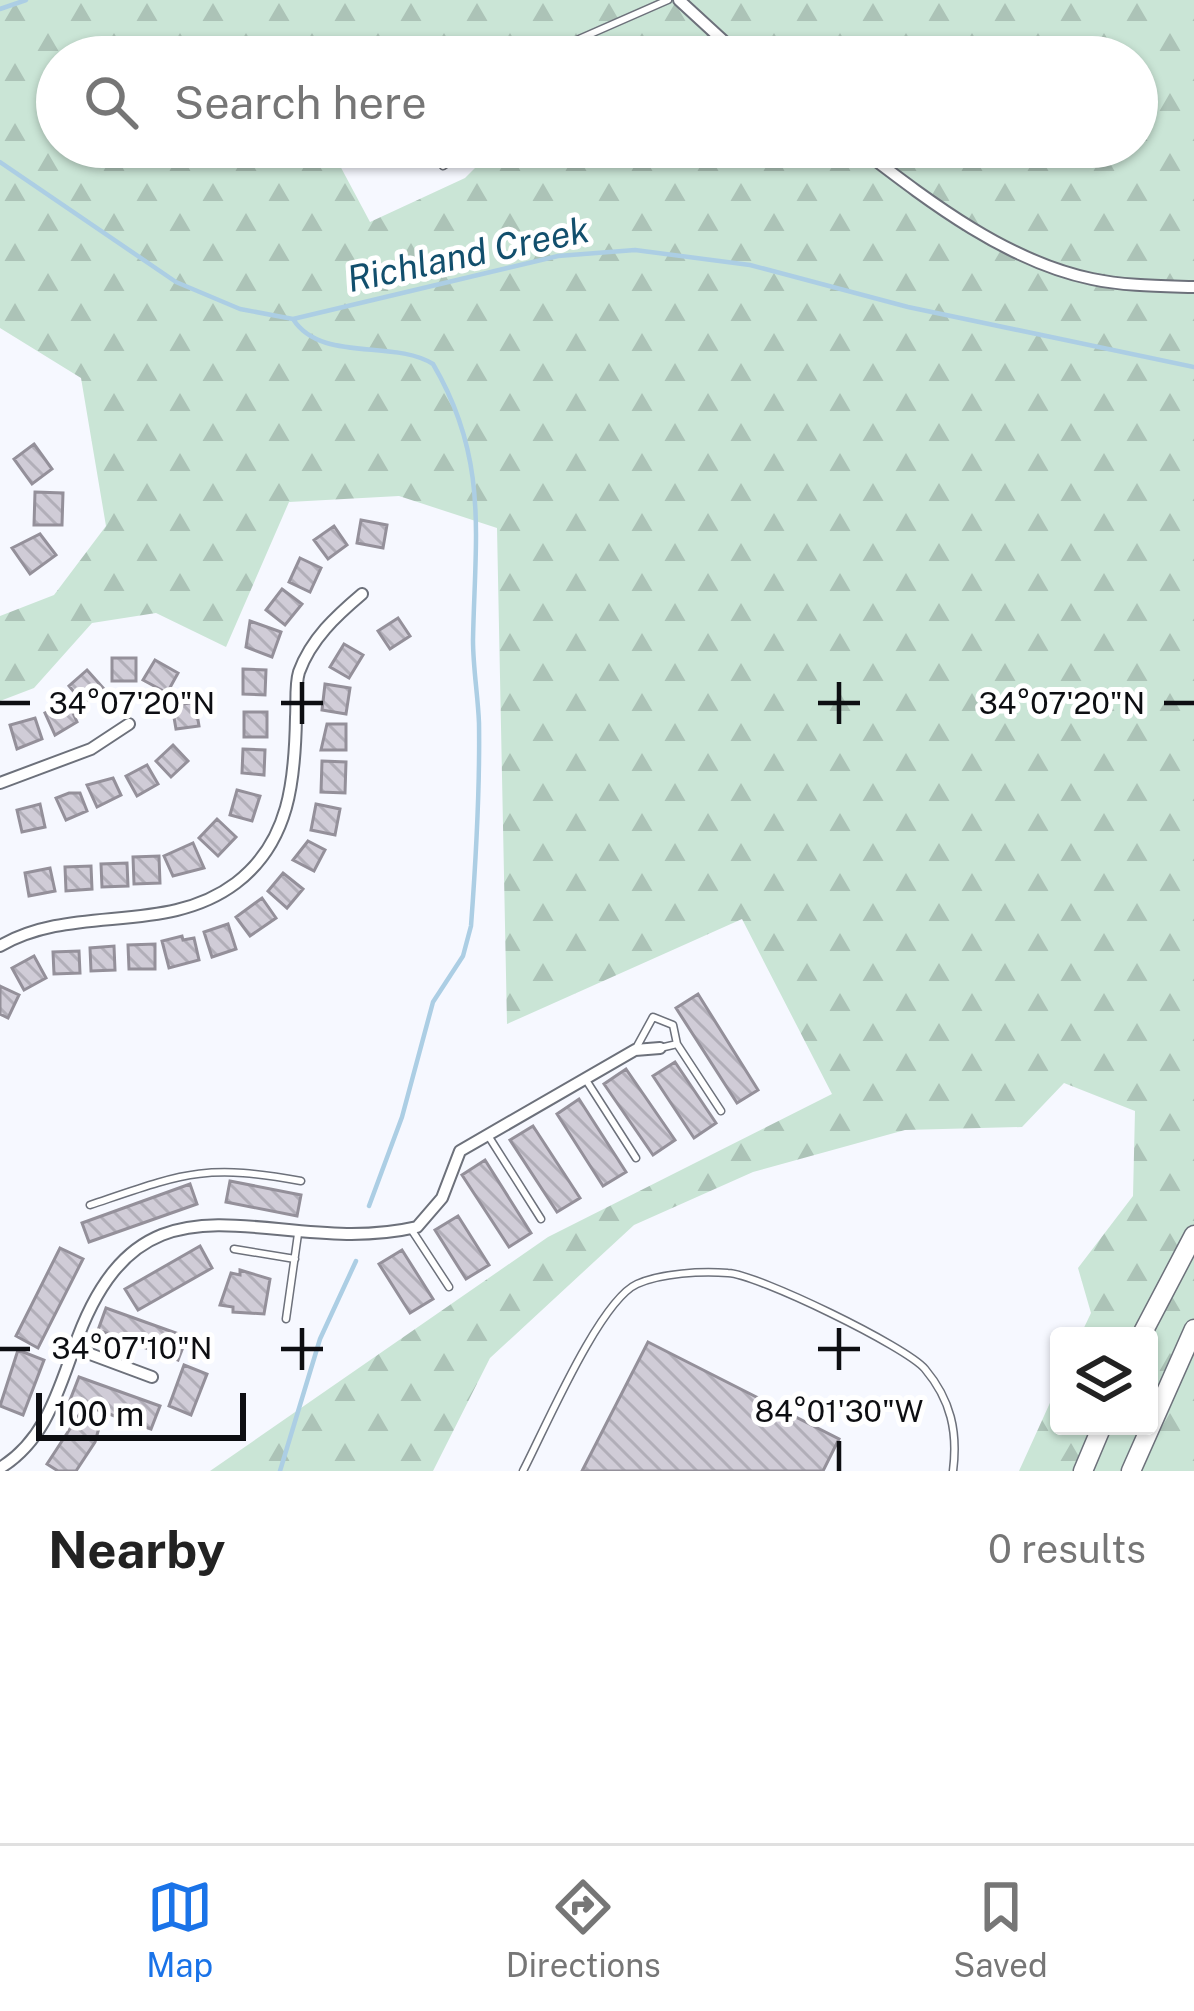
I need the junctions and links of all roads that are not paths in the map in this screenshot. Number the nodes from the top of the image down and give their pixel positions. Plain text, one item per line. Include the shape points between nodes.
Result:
1 (668, 0) edge
2 (679, 0) edge
3 (586, 36) edge
4 (718, 36) edge
5 (886, 168) edge
6 (1194, 286) edge
7 (362, 594) dead end
8 (129, 724) dead end
9 (0, 783) edge
10 (0, 946) edge
11 (677, 1043) junction
12 (660, 1048) joint
13 (635, 1050) junction
14 (584, 1076) junction
15 (721, 1111) dead end
16 (487, 1134) junction
17 (636, 1158) dead end
18 (301, 1181) dead end
19 (90, 1205) dead end
20 (541, 1219) dead end
21 (411, 1229) junction
22 (298, 1234) junction
23 (1194, 1235) edge
24 (234, 1249) dead end
25 (295, 1259) junction
26 (449, 1287) dead end
27 (286, 1319) dead end
28 (1147, 1327) edge
29 (1194, 1329) edge
30 (74, 1348) junction
31 (152, 1377) dead end
32 (1098, 1435) edge
33 (0, 1468) edge
34 (523, 1471) edge
35 (953, 1471) edge
36 (1083, 1471) edge
37 (1131, 1471) edge

1 - 3 lane
2 - 4 street
5 - 6 street via 1028,256 1090,279
7 - 10 street via 318,636 298,675 294,783 282,826 238,881 193,909 27,930
8 - 9 street via 92,749
11 - 12 lane
11 - 13 lane via 673,1025 653,1017
11 - 15 lane
12 - 13 street
13 - 14 street
14 - 16 street
14 - 17 lane
16 - 20 lane
16 - 21 street via 460,1151 442,1198
18 - 19 lane via 235,1169 190,1171
21 - 22 street
21 - 26 lane
22 - 25 lane
22 - 30 street via 198,1222 164,1235 107,1276
23 - 28 main road
24 - 25 lane
25 - 27 lane
29 - 37 main road
30 - 31 street
30 - 33 street via 46,1422
32 - 36 main road
34 - 35 lane via 601,1321 634,1285 733,1272 922,1364 948,1403 957,1441

